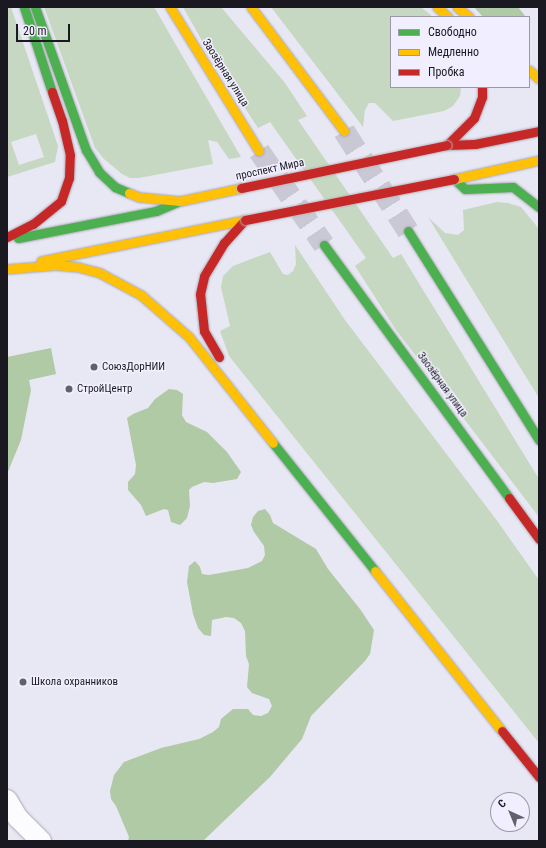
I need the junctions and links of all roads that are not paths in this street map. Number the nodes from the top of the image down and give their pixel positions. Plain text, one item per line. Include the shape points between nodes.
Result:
1 (24, 7) edge
2 (35, 7) edge
3 (170, 7) edge
4 (251, 7) edge
5 (436, 7) edge
6 (457, 7) edge
7 (447, 16) edge
8 (468, 16) edge
9 (530, 71) edge
10 (539, 79) edge
11 (482, 88) edge
12 (344, 131) tunnel mouth
13 (539, 131) edge
14 (447, 145) junction
15 (259, 152) tunnel mouth
16 (539, 160) edge
17 (454, 179) junction
18 (180, 201) junction
19 (539, 208) edge
20 (245, 220) junction
21 (408, 231) tunnel mouth
22 (7, 237) edge
23 (7, 240) edge
24 (324, 245) tunnel mouth
25 (7, 269) edge
26 (224, 362) dead end
27 (539, 440) edge
28 (539, 539) edge
29 (539, 777) edge
30 (7, 800) edge
31 (40, 841) edge

1 - 22 main road via 62,121 70,155 70,169 61,201 34,224
2 - 18 main road via 86,150 99,172 115,187 125,192
3 - 15 main road, Заозёрная улица
4 - 12 main road
5 - 7 main road
6 - 8 main road
9 - 10 main road
11 - 14 main road via 482,97 474,118
13 - 14 main road, проспект Мира via 475,144
14 - 18 main road, проспект Мира, bridge
16 - 17 main road
17 - 19 main road via 466,189 514,187
17 - 20 main road, bridge
18 - 23 main road, проспект Мира via 156,211
20 - 25 main road
20 - 26 main road via 224,243 204,276 200,294 204,331
21 - 27 main road
24 - 28 main road, Заозёрная улица
25 - 29 main road via 55,265 78,267 100,273 140,295 189,337
30 - 31 street via 18,818

